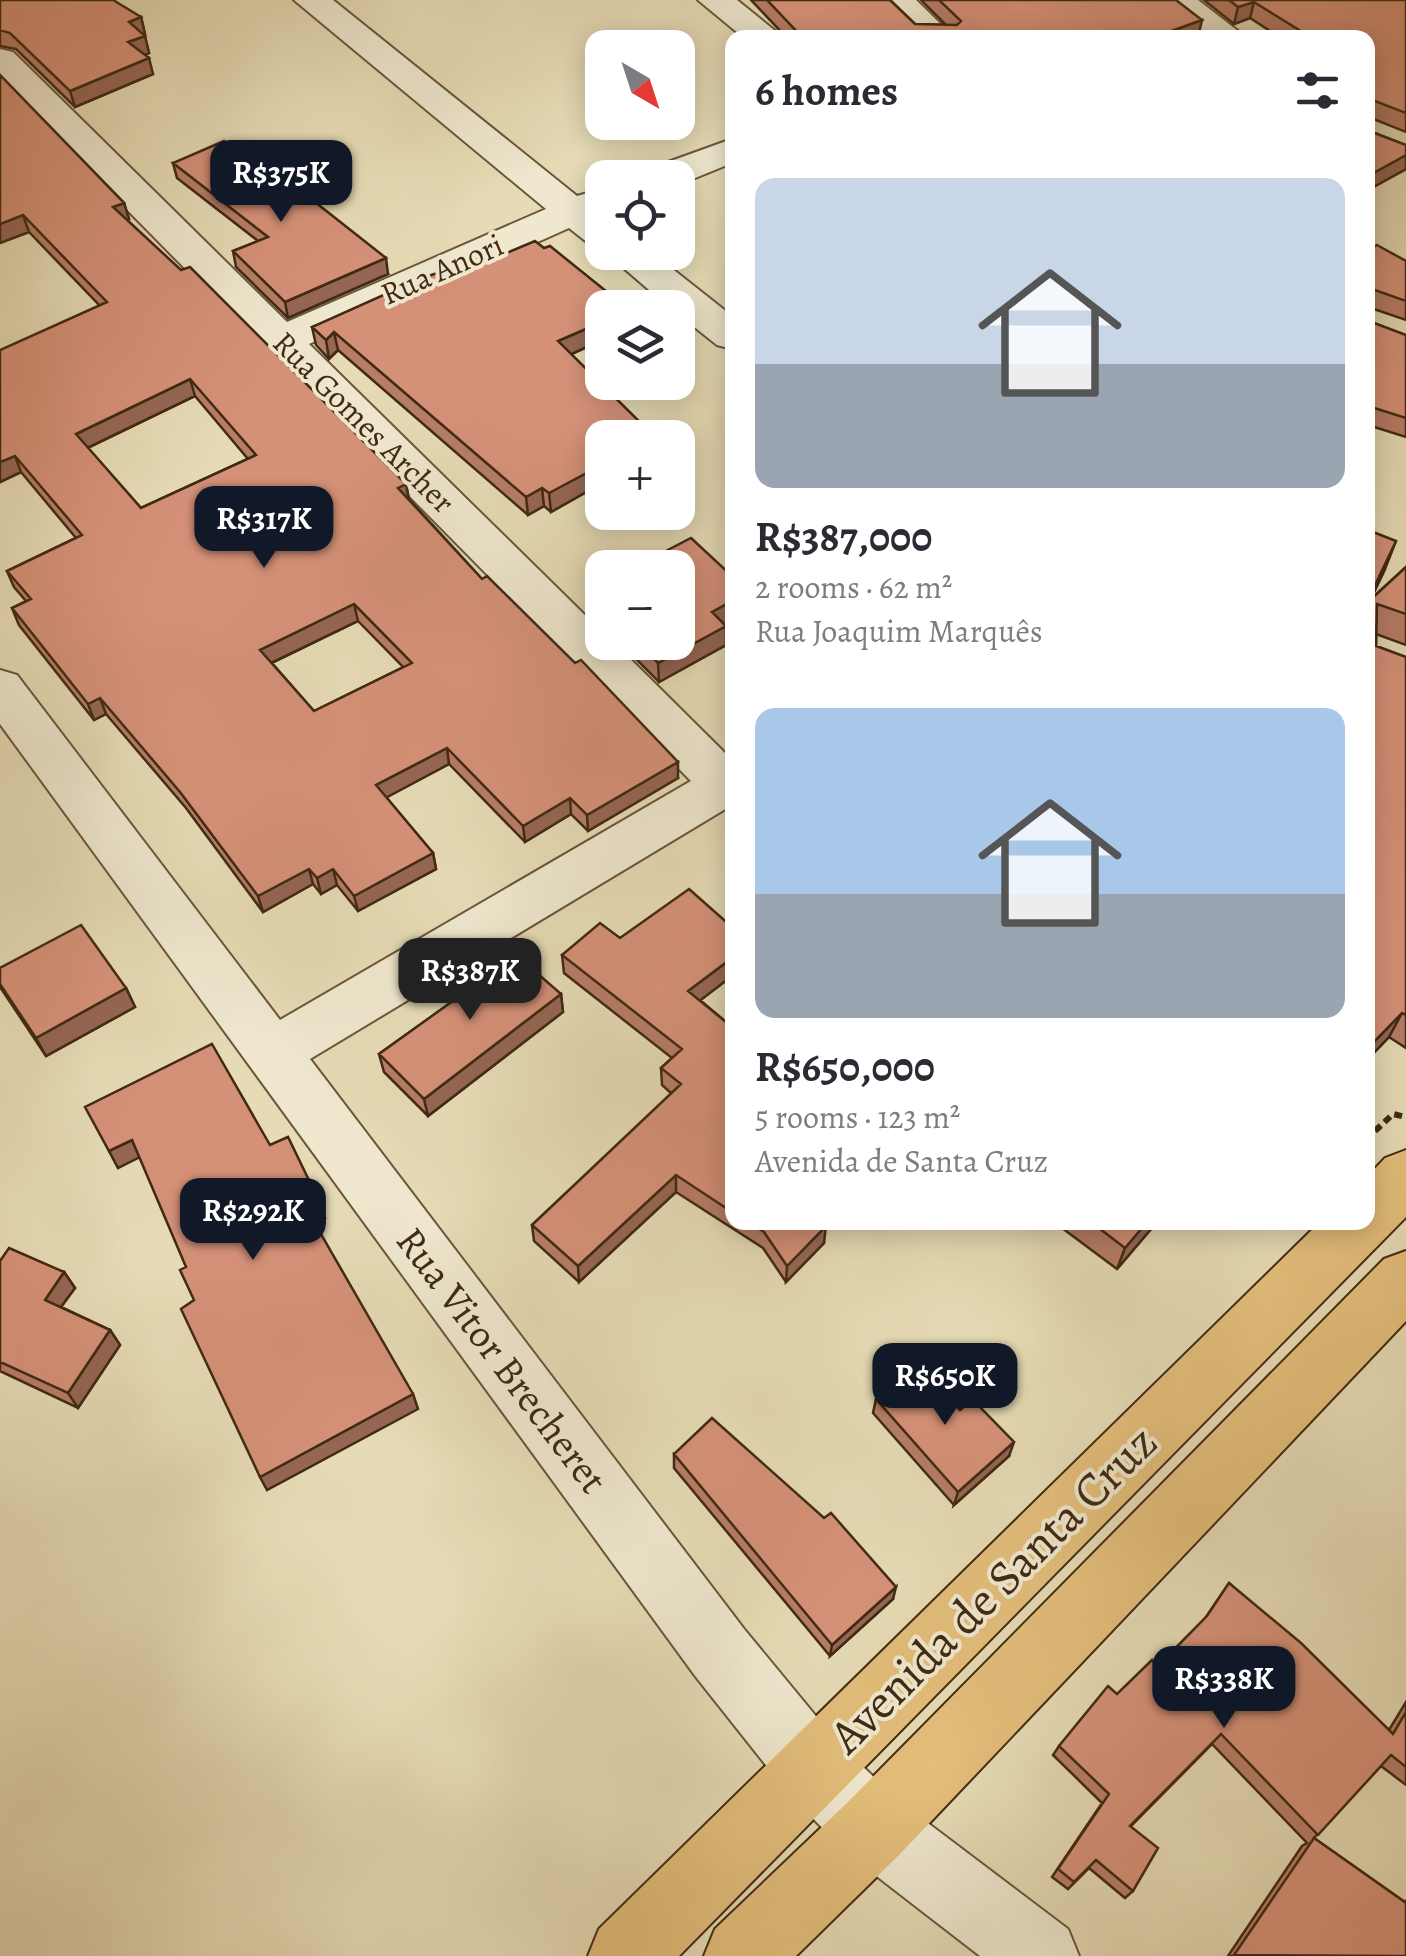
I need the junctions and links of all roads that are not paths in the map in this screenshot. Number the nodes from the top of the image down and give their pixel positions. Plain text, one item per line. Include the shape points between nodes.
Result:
1 (311, 0) edge
2 (715, 0) edge
3 (895, 0) edge
4 (1175, 0) edge
5 (756, 30) edge
6 (929, 30) edge
7 (1218, 30) edge
8 (0, 60) edge
9 (725, 153) edge
10 (695, 164) edge
11 (585, 210) edge
12 (585, 218) edge
13 (648, 270) edge
14 (725, 331) edge
15 (283, 340) junction
16 (0, 688) edge
17 (725, 779) edge
18 (725, 785) edge
19 (273, 1053) junction
20 (1406, 1176) edge
21 (1375, 1209) edge
22 (1353, 1230) edge
23 (1406, 1280) edge
24 (812, 1768) junction
25 (874, 1828) junction
26 (626, 1956) edge
27 (742, 1956) edge
28 (1041, 1956) edge

1 - 11 street
2 - 5 street
3 - 6 street
4 - 7 street
8 - 15 street, Rua Gomes Archer
9 - 10 street
12 - 15 street, Rua Anori
13 - 14 street
15 - 17 street, Rua Gomes Archer
16 - 19 street, Rua Vitor Brecheret
18 - 19 street
19 - 24 street, Rua Vitor Brecheret
20 - 21 main road
22 - 24 main road, Avenida de Santa Cruz
23 - 25 main road, Avenida de Santa Cruz
24 - 25 street, Rua Vitor Brecheret
24 - 26 main road, Avenida de Santa Cruz
25 - 27 main road, Avenida de Santa Cruz
25 - 28 street, Rua Vitor Brecheret

